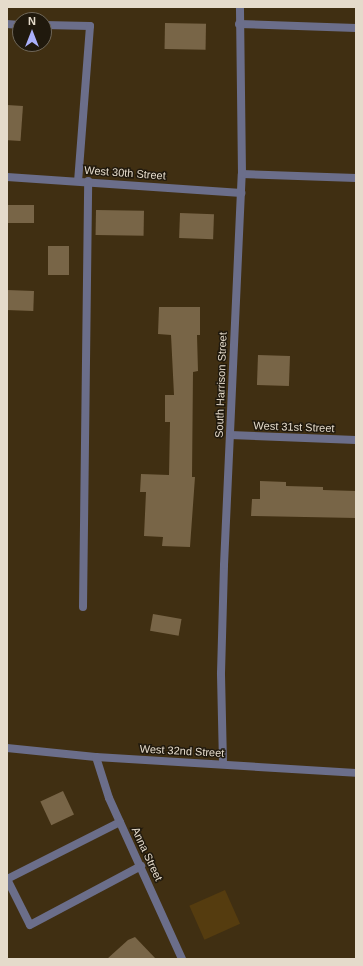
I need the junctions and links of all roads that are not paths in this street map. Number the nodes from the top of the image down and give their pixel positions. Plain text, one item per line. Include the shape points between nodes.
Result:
1 (240, 7) edge
2 (239, 24) junction
3 (52, 25) edge
4 (356, 28) edge
5 (242, 174) junction
6 (7, 177) edge
7 (356, 178) edge
8 (78, 181) junction
9 (88, 181) junction
10 (241, 193) junction
11 (230, 436) junction
12 (356, 440) edge
13 (83, 607) dead end
14 (7, 748) edge
15 (96, 757) junction
16 (223, 764) junction
17 (356, 773) edge
18 (120, 822) junction
19 (141, 866) junction
20 (182, 959) edge

1 - 2 street, South Harrison Street
2 - 4 street
2 - 5 street, South Harrison Street
3 - 8 street via 90,26
5 - 7 street
5 - 10 street, South Harrison Street
6 - 8 street, West 30th Street
8 - 9 street, West 30th Street
9 - 10 street, West 30th Street
9 - 13 street
10 - 11 street, South Harrison Street
11 - 12 street, West 31st Street
11 - 16 street, South Harrison Street via 221,673
14 - 15 street, West 32nd Street
15 - 16 street, West 32nd Street
15 - 18 street, Anna Street via 108,798
16 - 17 street, West 32nd Street
18 - 19 street, Anna Street
18 - 19 street via 7,879 30,925
19 - 20 street, Anna Street

